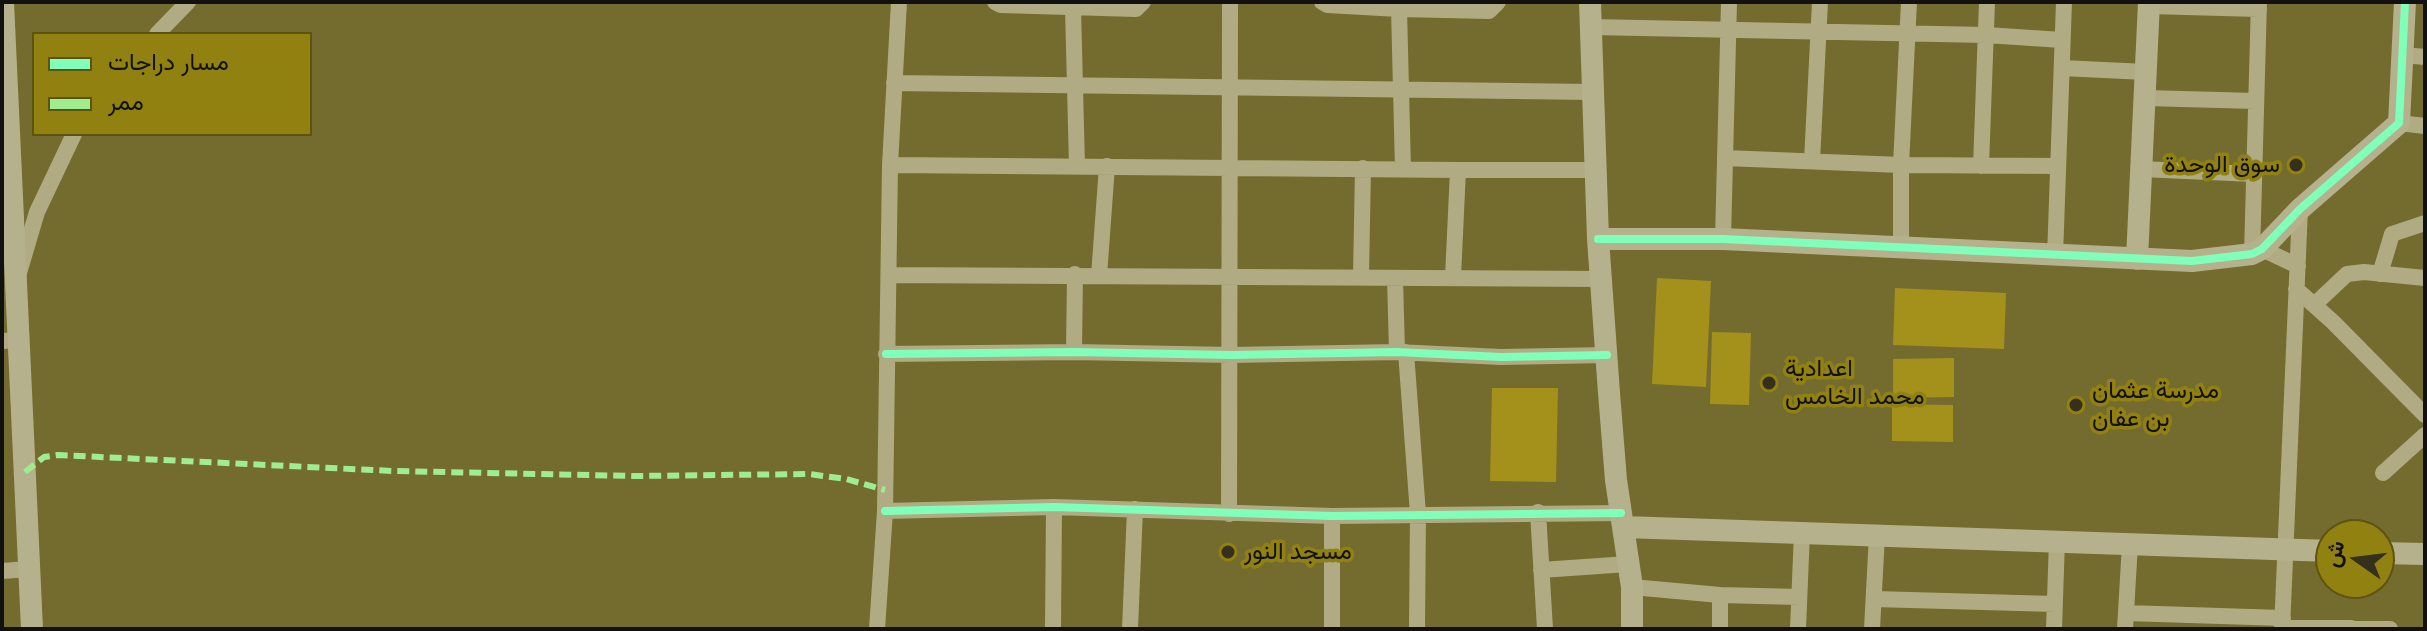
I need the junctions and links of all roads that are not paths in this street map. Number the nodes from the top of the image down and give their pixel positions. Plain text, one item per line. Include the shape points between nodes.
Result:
1 (3, 2) edge
2 (188, 2) edge
3 (899, 2) edge
4 (995, 2) edge
5 (1143, 2) edge
6 (1230, 2) edge
7 (1322, 2) edge
8 (1498, 2) edge
9 (1590, 2) edge
10 (1729, 2) edge
11 (1820, 2) edge
12 (1909, 2) edge
13 (1987, 2) edge
14 (2064, 2) edge
15 (2405, 2) edge
16 (2149, 4) edge
17 (2259, 5) edge
18 (1073, 8) junction
19 (1399, 9) junction
20 (1591, 27) junction
21 (1728, 30) junction
22 (1819, 31) junction
23 (159, 32) edge
24 (1908, 33) junction
25 (1986, 35) junction
26 (2062, 40) junction
27 (2414, 56) edge
28 (4, 57) edge
29 (2062, 68) junction
30 (2146, 72) junction
31 (894, 83) junction
32 (1074, 87) junction
33 (1229, 89) junction
34 (1401, 91) junction
35 (1592, 92) junction
36 (2145, 98) junction
37 (2256, 101) junction
38 (2399, 123) junction
39 (2425, 126) edge
40 (73, 136) edge
41 (1725, 158) junction
42 (1812, 161) junction
43 (890, 165) junction
44 (1901, 165) junction
45 (1077, 166) junction
46 (1107, 166) junction
47 (1981, 166) junction
48 (2058, 166) junction
49 (1230, 167) junction
50 (1363, 168) junction
51 (1403, 169) junction
52 (2141, 169) junction
53 (1458, 170) junction
54 (1596, 170) junction
55 (2254, 174) junction
56 (2300, 209) junction
57 (2425, 223) edge
58 (1598, 239) junction
59 (1723, 239) junction
60 (1901, 247) junction
61 (2257, 252) junction
62 (2055, 257) junction
63 (2137, 259) junction
64 (2298, 266) junction
65 (1075, 274) junction
66 (2380, 274) junction
67 (890, 275) junction
68 (1230, 275) junction
69 (1099, 276) junction
70 (1361, 276) junction
71 (1453, 277) junction
72 (1395, 278) junction
73 (2425, 278) edge
74 (1601, 279) junction
75 (17, 282) junction
76 (2296, 289) junction
77 (2314, 305) junction
78 (10, 310) edge
79 (11, 340) edge
80 (1074, 352) junction
81 (1402, 352) junction
82 (886, 354) junction
83 (1231, 355) junction
84 (1607, 355) junction
85 (2425, 415) edge
86 (2425, 435) edge
87 (2383, 473) dead end
88 (1054, 507) junction
89 (1135, 509) junction
90 (885, 511) junction
91 (1538, 512) junction
92 (1229, 514) junction
93 (1418, 514) junction
94 (1332, 516) junction
95 (1622, 520) junction
96 (1802, 532) junction
97 (1877, 535) junction
98 (2057, 540) junction
99 (2130, 544) junction
100 (2286, 549) junction
101 (2315, 550) edge
102 (2395, 553) edge
103 (2425, 554) edge
104 (1628, 564) junction
105 (29, 569) junction
106 (1541, 570) junction
107 (2, 571) edge
108 (1632, 587) junction
109 (1720, 595) junction
110 (1799, 597) junction
111 (1874, 599) junction
112 (2055, 604) junction
113 (2126, 621) edge
114 (2210, 622) edge
115 (2282, 625) edge
116 (2351, 628) edge
117 (32, 629) edge
118 (877, 629) edge
119 (1053, 629) edge
120 (1130, 629) edge
121 (1332, 629) edge
122 (1417, 629) edge
123 (1545, 629) edge
124 (1632, 629) edge
125 (1720, 629) edge
126 (1798, 629) edge
127 (1872, 629) edge
128 (2054, 629) edge
129 (2390, 629) edge

1 - 28 street
2 - 23 street
3 - 31 street
4 - 18 street
5 - 18 street via 1136,9
6 - 33 street
7 - 19 street
8 - 19 street via 1489,11
9 - 20 street
10 - 21 street
11 - 22 street
12 - 24 street
13 - 25 street
14 - 26 street
15 - 27 street
16 - 17 street
16 - 30 street
17 - 37 street
18 - 32 street
19 - 34 street
20 - 21 street
20 - 35 street
21 - 22 street
21 - 41 street
22 - 24 street
22 - 42 street
24 - 25 street
24 - 44 street
25 - 26 street
25 - 47 street
26 - 29 street
27 - 38 street
28 - 75 street
29 - 30 street
29 - 48 street
30 - 36 street
31 - 32 street
31 - 43 street
32 - 33 street
32 - 45 street
33 - 34 street
33 - 49 street
34 - 35 street
34 - 51 street
35 - 54 street
36 - 37 street
36 - 52 street
37 - 55 street
38 - 39 street
38 - 56 street
40 - 75 street via 37,212
41 - 42 street
41 - 59 street
42 - 44 street
43 - 45 street
43 - 67 street
44 - 47 street
44 - 60 street
45 - 46 street
46 - 49 street
46 - 69 street
47 - 48 street
48 - 62 street
49 - 50 street
49 - 68 street
50 - 51 street
50 - 70 street
51 - 53 street
52 - 55 street
52 - 63 street
53 - 54 street
53 - 71 street
54 - 58 street
55 - 61 street
56 - 61 street
56 - 64 street
57 - 66 street via 2392,234
58 - 59 street
58 - 74 street
59 - 60 street
60 - 62 street
61 - 63 street via 2192,261
61 - 64 street
62 - 63 street
64 - 76 street
65 - 67 street
65 - 69 street
65 - 80 street
66 - 73 street
66 - 77 street via 2347,274
67 - 82 street
68 - 69 street
68 - 70 street
68 - 83 street
70 - 72 street
71 - 72 street
71 - 74 street
72 - 81 street
74 - 84 street
75 - 78 street
76 - 77 street
76 - 100 street
77 - 85 street
78 - 79 street
79 - 105 street
80 - 82 street
80 - 83 street
81 - 83 street
81 - 84 street
81 - 93 street
82 - 90 street
83 - 92 street
84 - 95 street
86 - 87 street
88 - 89 street
88 - 90 street
88 - 119 street
89 - 92 street
89 - 120 street
90 - 118 street
91 - 93 street
91 - 95 street
91 - 106 street
92 - 94 street
93 - 94 street
93 - 122 street
94 - 121 street
95 - 96 street
95 - 104 street
96 - 97 street
96 - 110 street
97 - 98 street
97 - 111 street
98 - 99 street
98 - 112 street
99 - 100 street
99 - 113 street
100 - 101 street
100 - 115 street
102 - 103 street
104 - 106 street
104 - 108 street
105 - 107 street
105 - 117 street
106 - 123 street
108 - 109 street
108 - 124 street
109 - 110 street
109 - 125 street
110 - 126 street
111 - 112 street
111 - 127 street
112 - 128 street
113 - 114 street
114 - 115 street
115 - 116 street
116 - 129 street

